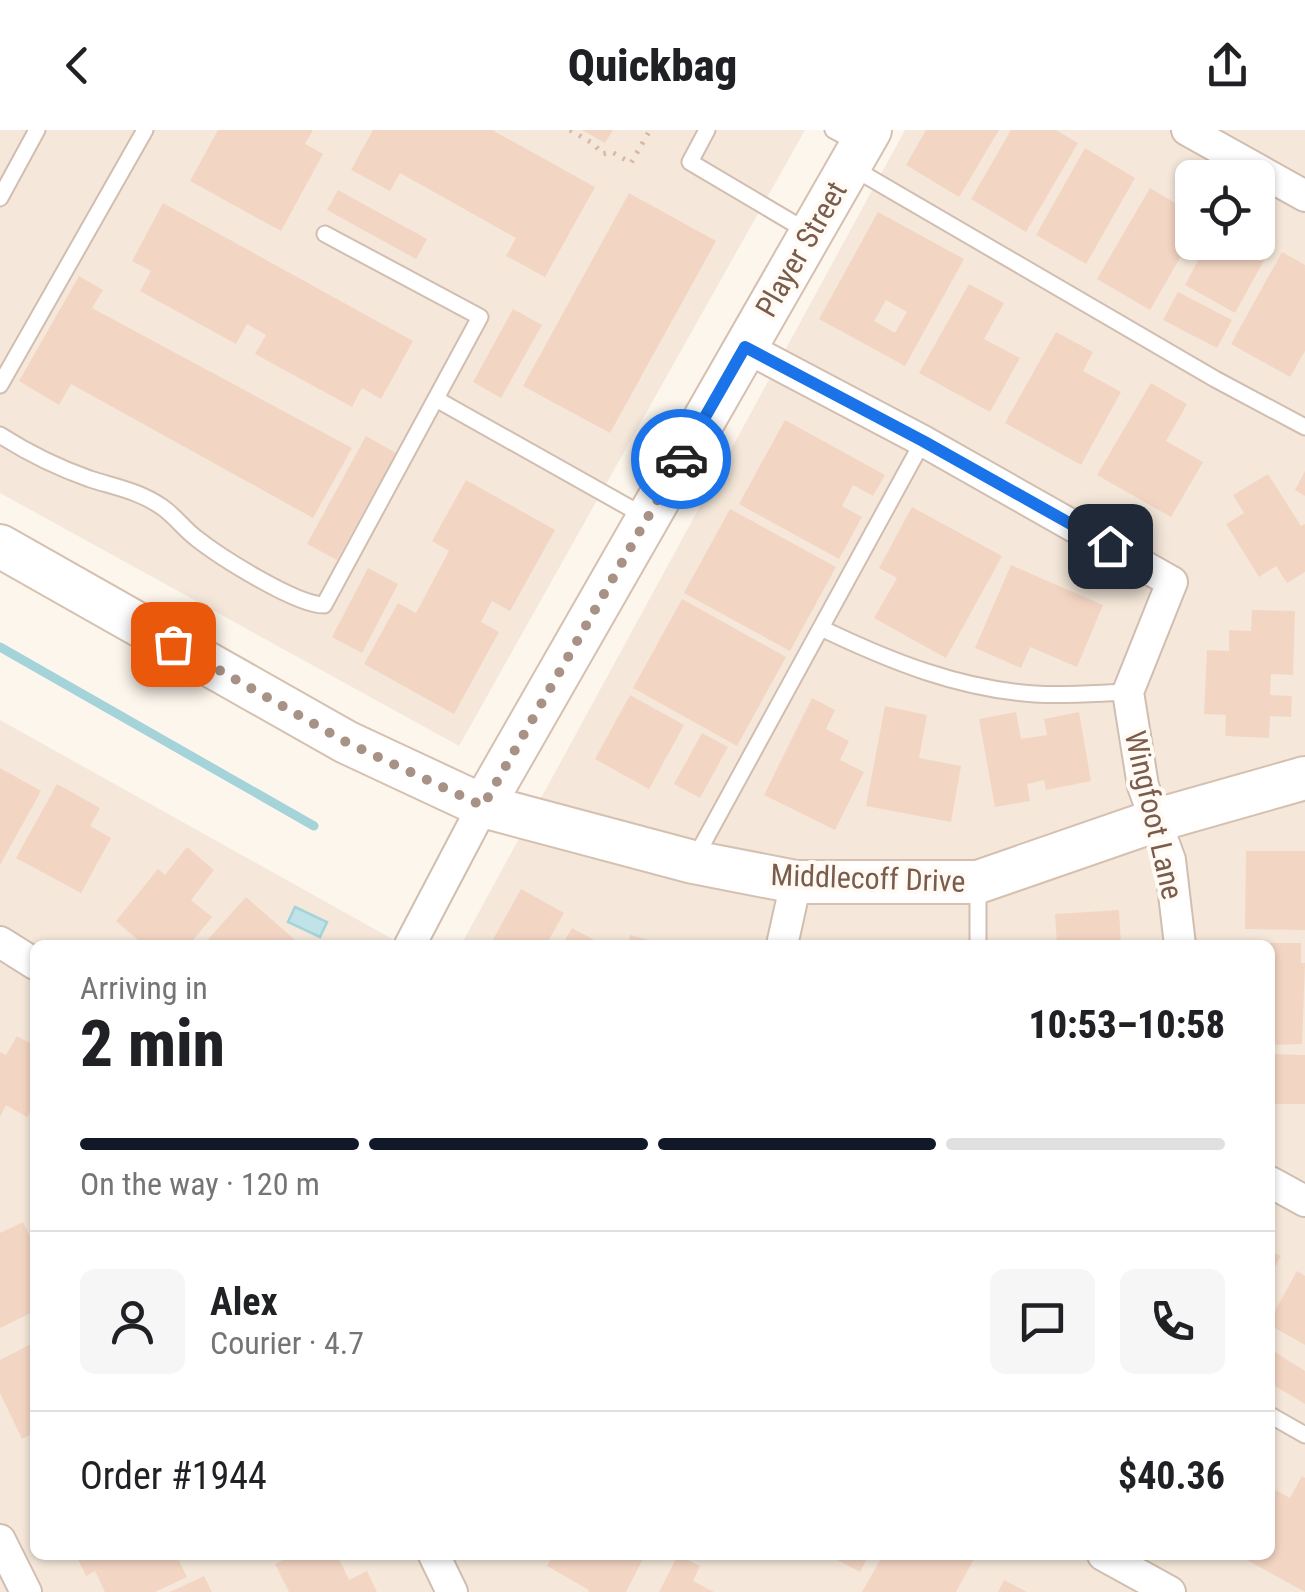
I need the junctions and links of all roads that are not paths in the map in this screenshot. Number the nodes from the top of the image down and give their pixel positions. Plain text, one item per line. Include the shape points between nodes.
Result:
1 (37, 130) edge
2 (144, 130) edge
3 (707, 130) edge
4 (1187, 130) edge
5 (854, 142) edge
6 (1305, 196) edge
7 (0, 198) edge
8 (810, 233) junction
9 (325, 234) dead end
10 (745, 347) junction
11 (0, 385) edge
12 (436, 400) junction
13 (1305, 427) edge
14 (0, 435) edge
15 (923, 441) junction
16 (648, 518) junction
17 (0, 546) edge
18 (823, 628) junction
19 (1128, 692) junction
20 (1305, 778) edge
21 (483, 806) junction
22 (1157, 820) junction
23 (693, 862) junction
24 (796, 882) junction
25 (978, 882) junction
26 (413, 940) edge
27 (783, 940) edge
28 (978, 940) edge
29 (1179, 940) edge
30 (0, 942) edge
31 (30, 961) edge
32 (1275, 1185) edge
33 (1305, 1201) edge
34 (1275, 1418) edge
35 (1305, 1434) edge
36 (0, 1540) edge
37 (436, 1560) edge
38 (1110, 1560) edge
39 (1150, 1587) edge
40 (26, 1592) edge
41 (452, 1592) edge

1 - 7 lane
2 - 11 lane
3 - 8 lane via 690,162
4 - 6 street
5 - 8 street, Player Street
5 - 13 lane via 1216,379
8 - 10 street, Player Street
9 - 12 lane via 480,317
10 - 15 street, Wingfoot Lane
10 - 16 street, Player Street
12 - 14 lane via 324,605 294,598 135,492 29,453
12 - 16 lane
15 - 18 lane
15 - 19 street, Wingfoot Lane via 1172,582
16 - 21 street, Player Street
17 - 21 street, Middlecoff Drive via 346,742
18 - 19 lane via 896,664 964,683 1035,694
18 - 23 lane
19 - 22 street, Wingfoot Lane via 1143,786
20 - 22 street, Middlecoff Drive
21 - 23 street, Middlecoff Drive
21 - 26 street, Player Street
22 - 25 street, Middlecoff Drive
22 - 29 street, Wingfoot Lane via 1170,860
23 - 24 street, Middlecoff Drive
24 - 25 street, Middlecoff Drive
24 - 27 street
25 - 28 lane
30 - 31 street
32 - 33 street
34 - 35 lane
36 - 40 street
37 - 41 street
38 - 39 street

